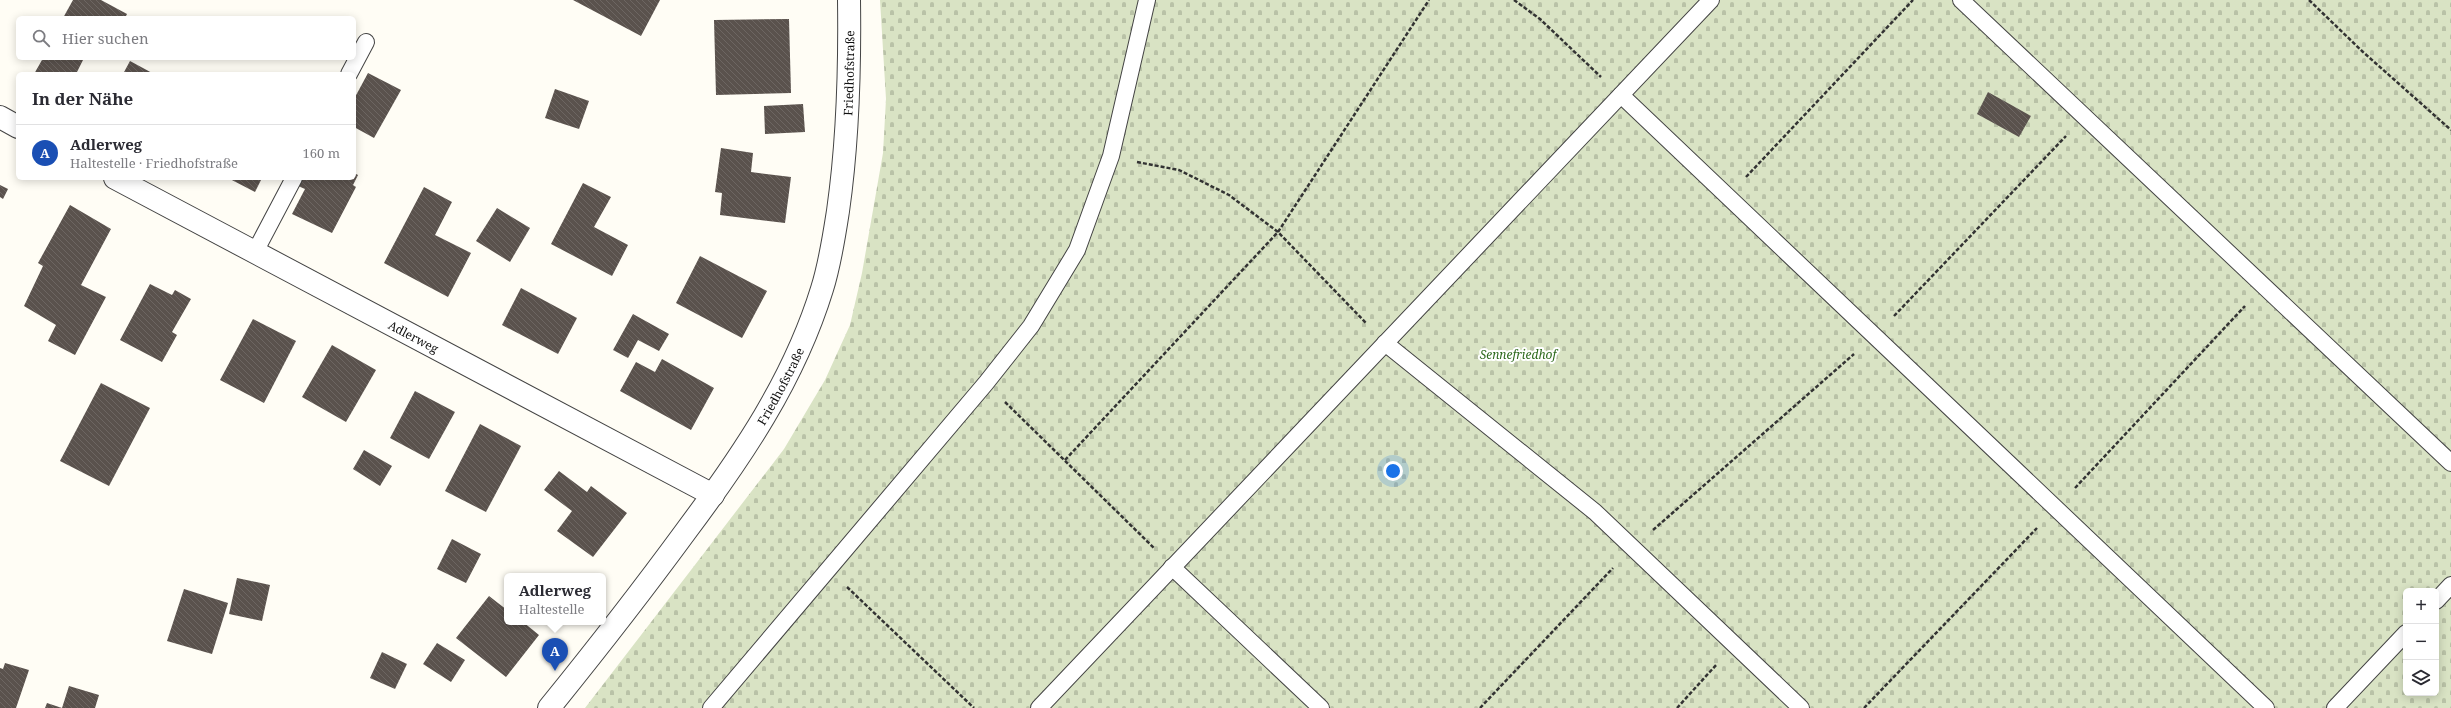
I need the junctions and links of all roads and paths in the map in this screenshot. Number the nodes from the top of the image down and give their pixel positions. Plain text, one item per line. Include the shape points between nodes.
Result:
1 (849, 0) edge
2 (1147, 0) edge
3 (1429, 0) edge
4 (1514, 0) edge
5 (1711, 0) edge
6 (1913, 0) edge
7 (1961, 0) edge
8 (2310, 0) edge
9 (366, 42) dead end
10 (350, 72) edge
11 (1621, 95) junction
12 (2085, 116) junction
13 (0, 117) edge
14 (16, 126) edge
15 (2451, 130) edge
16 (1111, 156) junction
17 (119, 180) edge
18 (293, 180) edge
19 (1728, 196) junction
20 (1278, 232) junction
21 (255, 252) junction
22 (1875, 336) junction
23 (1385, 343) junction
24 (986, 384) junction
25 (1065, 460) junction
26 (2451, 463) edge
27 (713, 495) junction
28 (1632, 548) junction
29 (1172, 568) junction
30 (828, 569) junction
31 (2451, 585) edge
32 (2439, 598) edge
33 (2403, 636) edge
34 (1735, 645) junction
35 (549, 708) edge
36 (711, 708) edge
37 (974, 708) edge
38 (1039, 708) edge
39 (1321, 708) edge
40 (1480, 708) edge
41 (1677, 708) edge
42 (1801, 708) edge
43 (2266, 708) edge
44 (2335, 708) edge

1 - 27 street, Friedhofstraße via 850,61 845,160 823,287 799,352 777,395 738,460
2 - 16 lane
3 - 20 path
4 - 11 path via 1540,19
5 - 11 lane
6 - 19 path
7 - 12 lane
8 - 15 path via 2363,52
9 - 10 lane
11 - 19 lane
11 - 23 lane
12 - 22 path
12 - 26 lane
13 - 14 street
16 - 20 path via 1179,170 1229,195
16 - 24 lane via 1077,250 1031,326
17 - 21 street, Adlerweg
18 - 21 lane
19 - 22 lane
20 - 23 path
20 - 25 path
21 - 27 street, Adlerweg
22 - 28 path
22 - 43 lane
23 - 28 lane via 1595,512
23 - 29 lane
24 - 25 path
24 - 30 lane
25 - 29 path
27 - 35 street, Friedhofstraße via 627,611
28 - 34 lane
28 - 40 path
29 - 38 lane
29 - 39 lane
30 - 36 lane
30 - 37 path
31 - 32 lane
33 - 44 lane
34 - 41 path
34 - 42 lane

